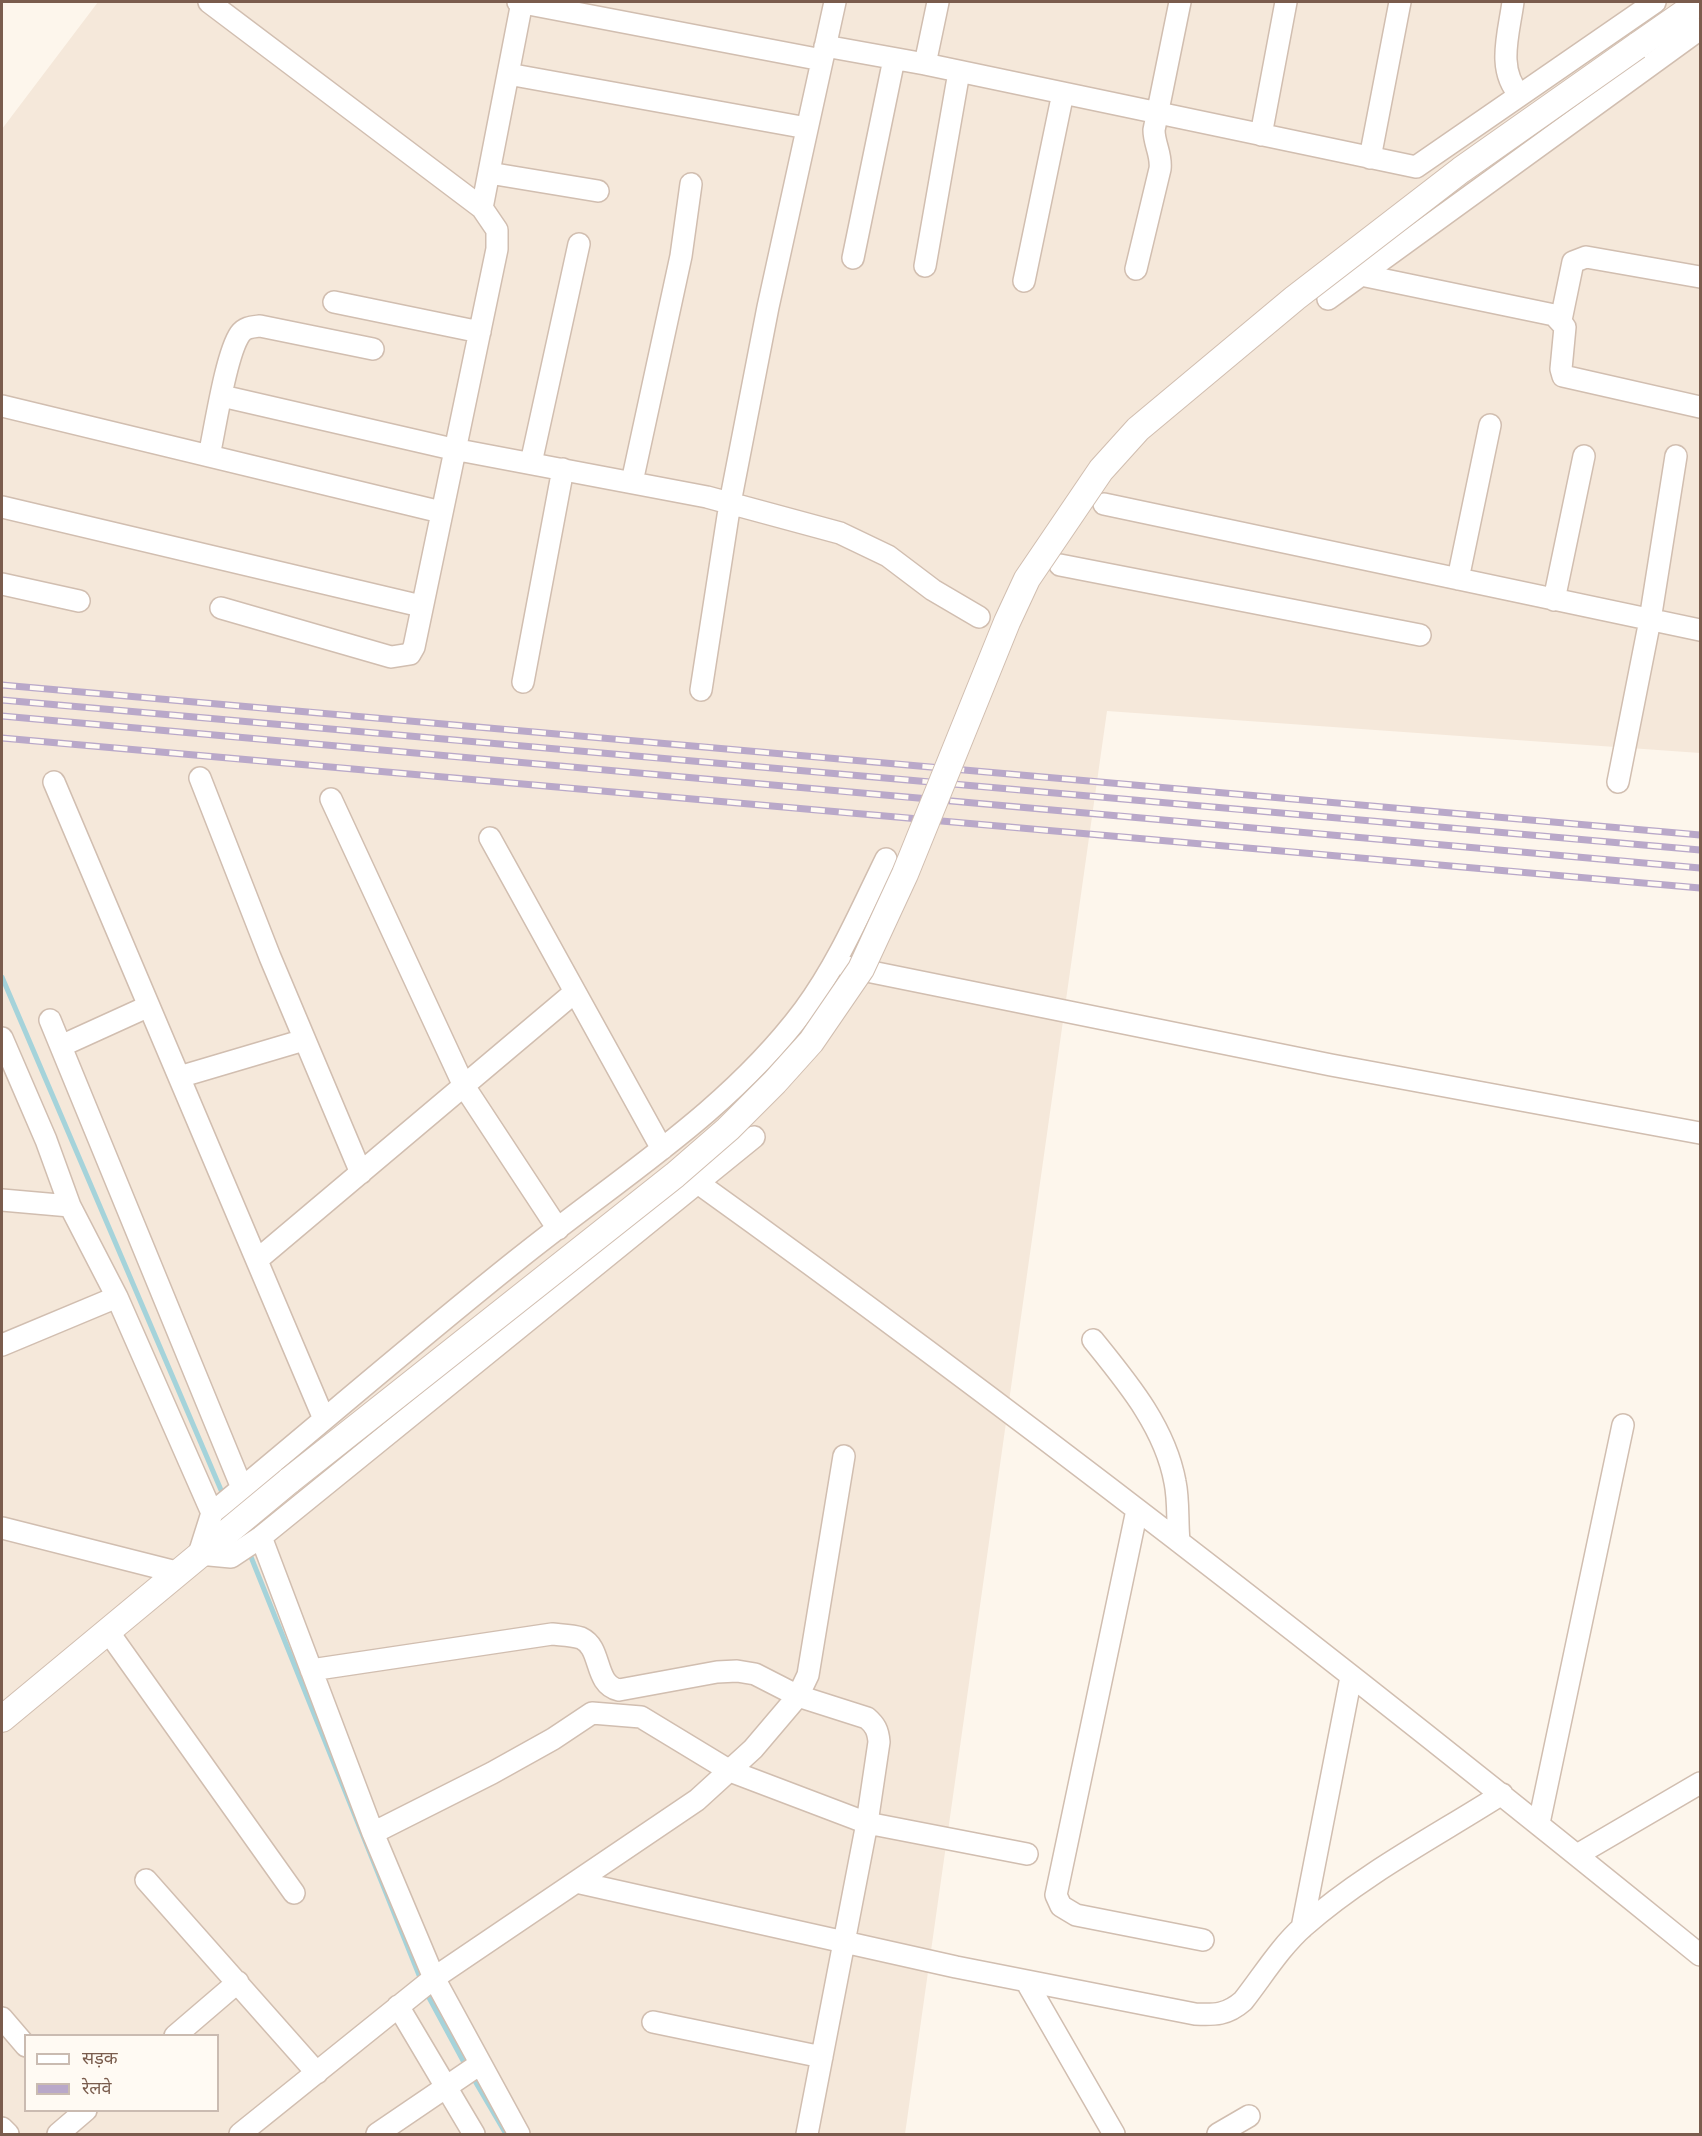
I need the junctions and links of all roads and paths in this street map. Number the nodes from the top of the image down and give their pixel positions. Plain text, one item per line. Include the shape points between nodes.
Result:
1 (209, 2) edge
2 (521, 2) edge
3 (835, 2) edge
4 (938, 2) edge
5 (1180, 2) edge
6 (1286, 2) edge
7 (1400, 2) edge
8 (1513, 2) edge
9 (1655, 2) edge
10 (1701, 2) edge
11 (1701, 29) edge
12 (823, 53) junction
13 (894, 59) junction
14 (925, 64) junction
15 (958, 72) junction
16 (508, 74) junction
17 (1063, 93) junction
18 (1520, 95) junction
19 (1157, 113) junction
20 (807, 129) junction
21 (1261, 135) junction
22 (1370, 158) junction
23 (489, 173) junction
24 (691, 184) dead end
25 (598, 191) dead end
26 (482, 208) junction
27 (579, 244) dead end
28 (853, 258) dead end
29 (925, 266) dead end
30 (1136, 269) dead end
31 (1361, 275) junction
32 (1701, 277) edge
33 (1024, 281) dead end
34 (1328, 299) dead end
35 (334, 302) dead end
36 (1562, 320) junction
37 (480, 332) junction
38 (373, 349) dead end
39 (222, 396) junction
40 (2, 406) edge
41 (1701, 407) edge
42 (1490, 425) dead end
43 (455, 449) junction
44 (208, 456) junction
45 (1584, 456) dead end
46 (1676, 456) dead end
47 (531, 463) junction
48 (563, 469) junction
49 (632, 482) junction
50 (730, 503) junction
51 (1104, 504) dead end
52 (2, 507) edge
53 (441, 512) junction
54 (1060, 565) dead end
55 (1458, 579) junction
56 (2, 584) edge
57 (1554, 600) junction
58 (79, 601) dead end
59 (422, 606) junction
60 (221, 608) dead end
61 (979, 617) dead end
62 (1650, 620) junction
63 (1701, 630) edge
64 (1420, 635) dead end
65 (523, 682) dead end
66 (701, 690) dead end
67 (200, 778) dead end
68 (54, 782) dead end
69 (1618, 782) dead end
70 (331, 798) dead end
71 (490, 838) dead end
72 (886, 859) dead end
73 (832, 964) junction
74 (575, 992) junction
75 (149, 1006) junction
76 (50, 1020) dead end
77 (2, 1038) edge
78 (304, 1040) junction
79 (61, 1046) junction
80 (7, 1064) edge
81 (179, 1077) junction
82 (464, 1086) junction
83 (1701, 1133) edge
84 (754, 1137) dead end
85 (662, 1149) junction
86 (361, 1173) junction
87 (698, 1183) junction
88 (2, 1200) edge
89 (70, 1206) junction
90 (558, 1229) junction
91 (257, 1260) junction
92 (117, 1297) junction
93 (1093, 1340) dead end
94 (2, 1345) edge
95 (324, 1419) junction
96 (1623, 1425) dead end
97 (844, 1456) dead end
98 (226, 1501) junction
99 (1137, 1510) junction
100 (2, 1528) edge
101 (1179, 1541) junction
102 (252, 1544) junction
103 (199, 1554) junction
104 (176, 1572) junction
105 (107, 1630) junction
106 (311, 1670) junction
107 (1350, 1677) junction
108 (798, 1695) junction
109 (2, 1719) edge
110 (730, 1771) junction
111 (1701, 1783) edge
112 (1502, 1794) junction
113 (867, 1823) junction
114 (1539, 1823) junction
115 (373, 1833) junction
116 (1027, 1854) dead end
117 (1577, 1855) junction
118 (146, 1880) dead end
119 (576, 1882) junction
120 (294, 1893) dead end
121 (1302, 1928) junction
122 (1203, 1940) dead end
123 (844, 1941) junction
124 (1701, 1955) edge
125 (431, 1980) junction
126 (1026, 1981) junction
127 (238, 1982) junction
128 (405, 2001) junction
129 (2, 2018) edge
130 (653, 2022) dead end
131 (177, 2034) edge
132 (24, 2044) edge
133 (822, 2057) junction
134 (317, 2073) junction
135 (466, 2074) junction
136 (79, 2113) edge
137 (1249, 2116) dead end
138 (265, 2127) edge
139 (2, 2128) edge
140 (8, 2134) edge
141 (57, 2134) edge
142 (240, 2134) edge
143 (377, 2134) edge
144 (474, 2134) edge
145 (519, 2134) edge
146 (807, 2134) edge
147 (1114, 2134) edge
148 (1218, 2134) edge

1 - 26 street
2 - 12 street
2 - 16 street
3 - 12 street
4 - 14 street
5 - 19 street
6 - 21 street
7 - 22 street
8 - 18 street via 1504,63 1510,84
9 - 18 street
10 - 103 street, bridge via 1396,218 1227,352 1138,429 1101,470 1027,579 905,874 861,969 811,1042 728,1130
11 - 31 street
12 - 13 street
12 - 20 street
13 - 14 street
13 - 28 street
14 - 15 street
15 - 17 street
15 - 29 street
16 - 20 street
16 - 23 street
17 - 19 street
17 - 33 street
18 - 22 street via 1416,167
19 - 21 street
19 - 30 street via 1154,139 1161,169
20 - 50 street
21 - 22 street
23 - 25 street
23 - 26 street
24 - 49 street via 681,256
26 - 37 street via 496,230 498,249
27 - 47 street
31 - 34 street
31 - 36 street via 1542,312
32 - 36 street via 1586,257 1573,262
35 - 37 street
36 - 41 street via 1566,327 1563,376
37 - 43 street
38 - 39 street via 260,326 248,327 240,333 232,350
39 - 43 street
39 - 44 street
40 - 44 street
42 - 55 street
43 - 47 street
43 - 53 street
44 - 53 street
45 - 57 street
46 - 62 street
47 - 48 street
48 - 49 street
48 - 65 street
49 - 50 street
50 - 61 street via 840,533 888,556 933,590
50 - 66 street
51 - 55 street
52 - 59 street
53 - 59 street
54 - 64 street
55 - 57 street
56 - 58 street
57 - 62 street
59 - 60 street via 414,647 410,654 398,658
62 - 63 street
62 - 69 street
67 - 78 street
68 - 75 street
70 - 82 street
71 - 74 street
72 - 73 street
73 - 83 street via 1331,1065
73 - 85 street via 804,1009 745,1077
74 - 82 street
74 - 85 street
75 - 79 street
75 - 81 street
76 - 79 street
77 - 80 street
78 - 81 street
78 - 86 street
79 - 98 street
80 - 89 street via 46,1140
81 - 91 street
82 - 86 street
82 - 90 street
84 - 87 street
85 - 90 street
86 - 91 street
87 - 99 street
87 - 102 street
88 - 89 street
89 - 92 street
90 - 95 street
91 - 95 street
92 - 94 street
92 - 98 street
93 - 101 street via 1132,1388 1166,1450 1175,1482
95 - 98 street
96 - 114 street
97 - 108 street via 813,1653
98 - 103 street
99 - 101 street
99 - 122 street via 1056,1895 1061,1906 1076,1915
100 - 104 street
101 - 107 street
102 - 103 street via 231,1557
102 - 106 street
103 - 104 street
104 - 105 street
105 - 109 street
105 - 120 street
106 - 108 street via 552,1634 582,1639 590,1645 605,1683 619,1690 738,1671 755,1674
106 - 115 street
107 - 112 street
107 - 121 street
108 - 110 street
108 - 113 street via 867,1718 878,1731
110 - 113 street
110 - 115 street via 641,1717 592,1713 503,1767
110 - 119 street via 697,1800
111 - 117 street
112 - 114 street
112 - 121 street via 1351,1890
113 - 116 street
113 - 123 street
114 - 117 street
115 - 125 street
117 - 124 street
118 - 127 street
119 - 123 street
119 - 125 street
121 - 126 street via 1243,2001 1222,2014 1195,2014
123 - 126 street
123 - 133 street
125 - 128 street
125 - 135 street
126 - 147 street
127 - 131 street
127 - 134 street
128 - 134 street
128 - 135 street
129 - 132 street
130 - 133 street
133 - 146 street
134 - 138 street
135 - 143 street
135 - 144 street
135 - 145 street
136 - 141 street
137 - 148 street
138 - 142 street
139 - 140 street

